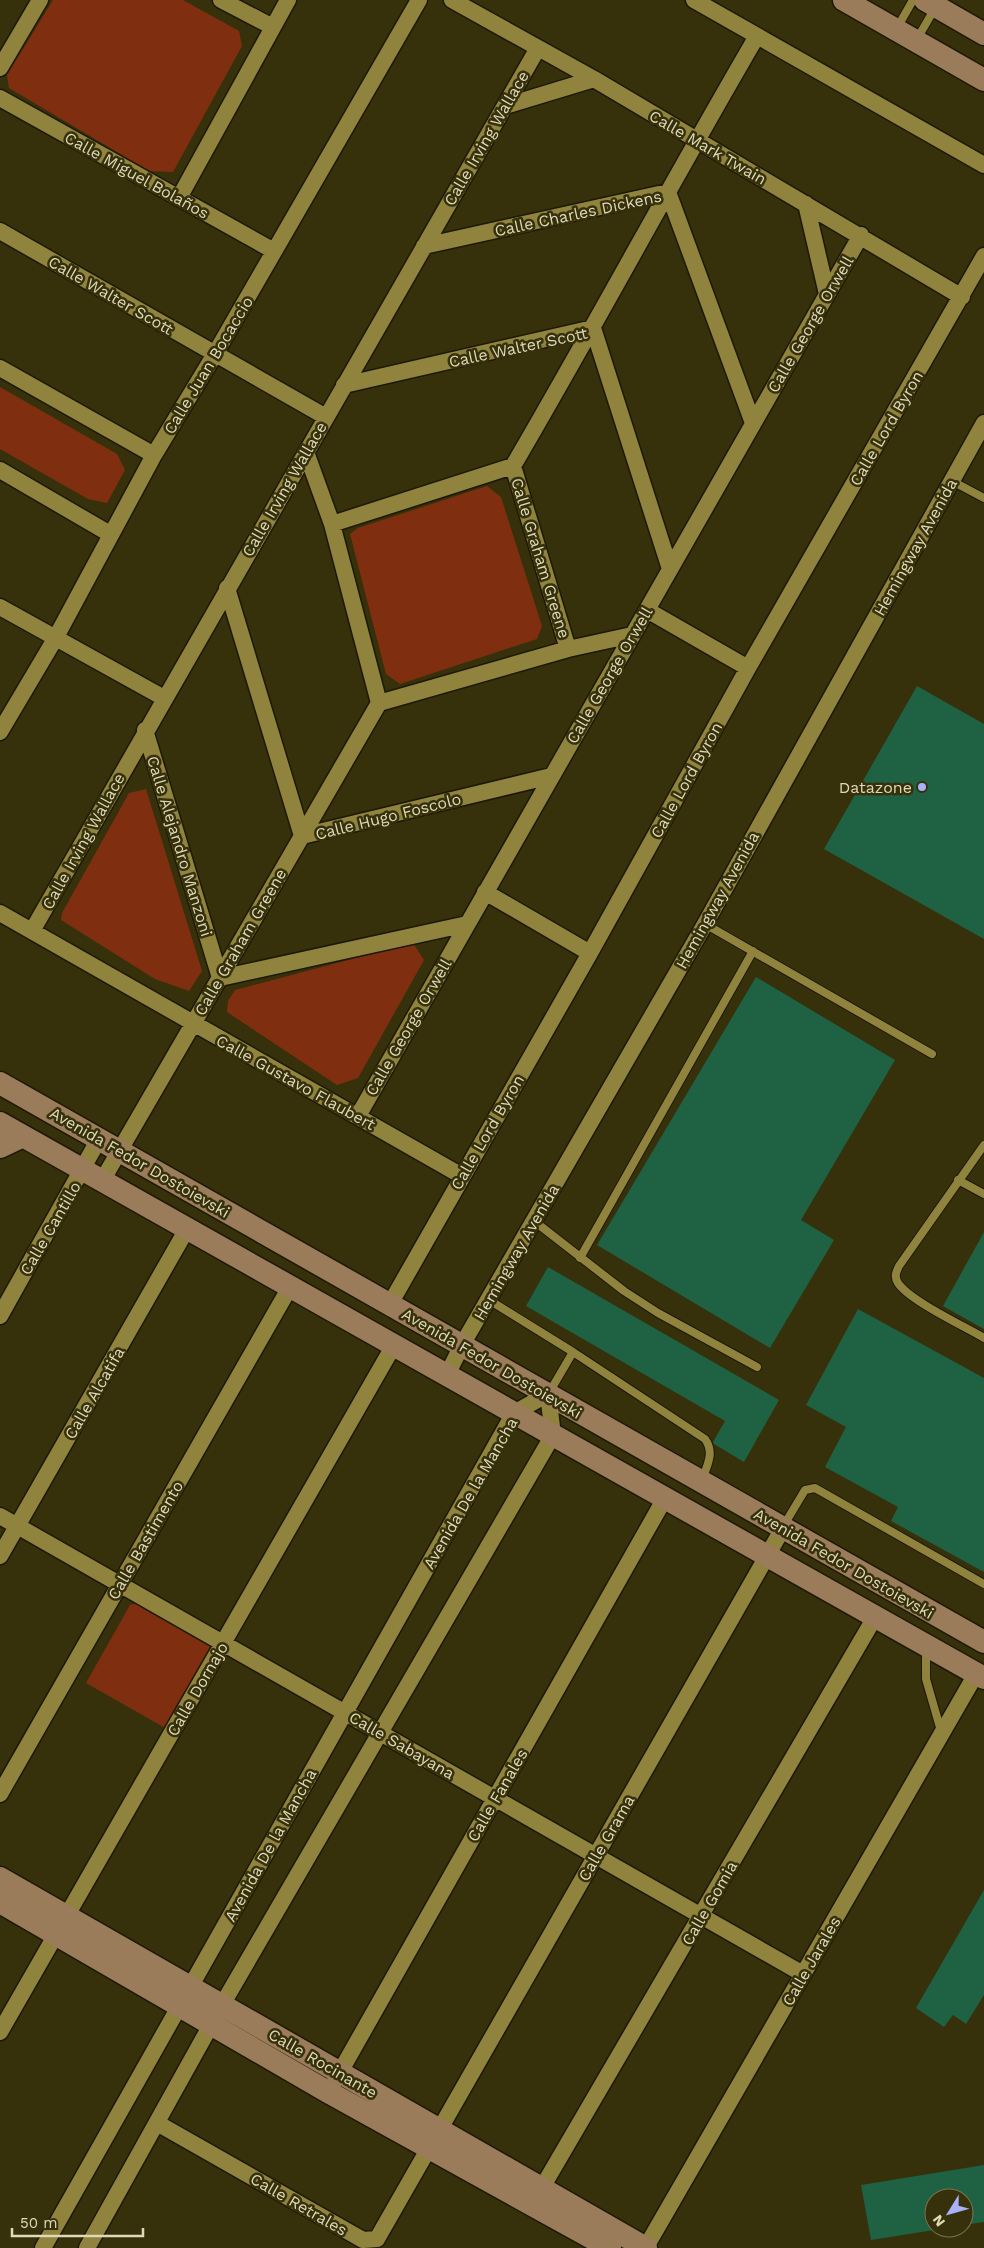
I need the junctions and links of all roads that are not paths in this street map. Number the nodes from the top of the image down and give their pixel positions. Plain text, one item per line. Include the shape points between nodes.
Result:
1 (40, 0) edge
2 (221, 0) edge
3 (288, 0) edge
4 (419, 0) edge
5 (452, 0) edge
6 (694, 0) edge
7 (844, 0) edge
8 (913, 0) edge
9 (934, 2) edge
10 (273, 27) junction
11 (896, 29) junction
12 (984, 34) edge
13 (758, 36) junction
14 (916, 41) junction
15 (538, 48) junction
16 (0, 68) edge
17 (594, 79) junction
18 (984, 80) edge
19 (0, 98) edge
20 (505, 106) junction
21 (696, 140) junction
22 (984, 164) edge
23 (668, 192) junction
24 (179, 198) junction
25 (806, 204) junction
26 (0, 231) edge
27 (861, 235) junction
28 (424, 246) junction
29 (274, 251) junction
30 (984, 256) edge
31 (828, 294) junction
32 (962, 296) junction
33 (593, 328) junction
34 (215, 354) junction
35 (0, 368) edge
36 (344, 385) junction
37 (326, 417) junction
38 (753, 423) junction
39 (984, 423) edge
40 (306, 452) junction
41 (154, 455) junction
42 (513, 466) junction
43 (0, 470) edge
44 (952, 481) junction
45 (984, 498) edge
46 (332, 524) junction
47 (110, 534) junction
48 (670, 569) junction
49 (228, 588) junction
50 (0, 607) edge
51 (646, 610) junction
52 (632, 635) junction
53 (55, 639) junction
54 (568, 649) junction
55 (748, 668) junction
56 (164, 698) junction
57 (379, 703) junction
58 (145, 730) junction
59 (0, 732) edge
60 (551, 776) junction
61 (302, 836) junction
62 (485, 892) junction
63 (0, 913) edge
64 (467, 924) junction
65 (705, 924) junction
66 (32, 931) junction
67 (753, 951) junction
68 (590, 953) junction
69 (220, 978) junction
70 (192, 1024) junction
71 (932, 1054) dead end
72 (0, 1083) edge
73 (358, 1116) junction
74 (0, 1123) edge
75 (23, 1136) junction
76 (99, 1139) junction
77 (984, 1145) edge
78 (0, 1147) edge
79 (119, 1151) junction
80 (92, 1175) junction
81 (462, 1176) junction
82 (958, 1180) junction
83 (984, 1194) edge
84 (534, 1221) junction
85 (187, 1229) junction
86 (580, 1258) junction
87 (290, 1287) junction
88 (489, 1300) junction
89 (390, 1304) junction
90 (0, 1316) edge
91 (984, 1338) edge
92 (394, 1345) junction
93 (462, 1345) junction
94 (573, 1352) junction
95 (757, 1366) dead end
96 (447, 1375) junction
97 (548, 1394) junction
98 (514, 1413) junction
99 (553, 1435) junction
100 (701, 1481) junction
101 (665, 1498) junction
102 (0, 1516) edge
103 (18, 1526) junction
104 (783, 1528) junction
105 (0, 1556) edge
106 (767, 1556) junction
107 (120, 1584) junction
108 (984, 1584) edge
109 (875, 1617) junction
110 (984, 1642) edge
111 (223, 1643) junction
112 (926, 1646) junction
113 (980, 1676) edge
114 (345, 1712) junction
115 (380, 1733) junction
116 (941, 1733) junction
117 (0, 1794) edge
118 (495, 1798) junction
119 (596, 1856) junction
120 (0, 1878) edge
121 (0, 1902) edge
122 (701, 1916) junction
123 (61, 1926) junction
124 (803, 1974) junction
125 (185, 1996) junction
126 (222, 2005) junction
127 (211, 2025) junction
128 (0, 2032) edge
129 (334, 2082) junction
130 (156, 2122) junction
131 (435, 2139) junction
132 (537, 2197) junction
133 (42, 2248) edge
134 (87, 2248) edge
135 (610, 2248) edge
136 (646, 2248) edge

1 - 16 street
2 - 10 street
3 - 10 street
4 - 29 street, Calle Juan Bocaccio
5 - 15 street, Calle Mark Twain
6 - 13 street
7 - 11 main road
8 - 11 lane
9 - 12 main road
9 - 14 lane
10 - 24 street
11 - 14 main road
13 - 21 street, Calle Graham Greene
13 - 22 street
14 - 18 main road
15 - 17 street, Calle Mark Twain
15 - 20 street, Calle Irving Wallace
17 - 20 street
17 - 21 street, Calle Mark Twain
19 - 24 street, Calle Miguel Bolaños
20 - 28 street, Calle Irving Wallace
21 - 23 street, Calle Graham Greene
21 - 25 street, Calle Mark Twain
23 - 28 street, Calle Charles Dickens
23 - 33 street, Calle Graham Greene
23 - 38 street, Calle Charles Dickens
24 - 29 street, Calle Miguel Bolaños
25 - 27 street, Calle Mark Twain
25 - 31 street
26 - 34 street, Calle Walter Scott
27 - 31 street, Calle George Orwell
27 - 32 street, Calle Mark Twain
28 - 36 street, Calle Irving Wallace
29 - 34 street, Calle Juan Bocaccio
30 - 32 street, Calle Lord Byron
31 - 38 street, Calle George Orwell
32 - 55 street, Calle Lord Byron
33 - 36 street, Calle Walter Scott
33 - 42 street, Calle Graham Greene
33 - 48 street, Calle Walter Scott
34 - 37 street, Calle Walter Scott
34 - 41 street, Calle Juan Bocaccio
35 - 41 street
36 - 37 street, Calle Irving Wallace
37 - 40 street, Calle Irving Wallace
38 - 48 street, Calle George Orwell
39 - 44 street, Hemingway Avenida
40 - 46 street
40 - 49 street, Calle Irving Wallace
41 - 47 street, Calle Juan Bocaccio
42 - 46 street, Calle Graham Greene
42 - 54 street, Calle Graham Greene
43 - 47 street
44 - 45 lane
44 - 65 street, Hemingway Avenida
46 - 57 street
47 - 53 street, Calle Juan Bocaccio
48 - 51 street, Calle George Orwell
49 - 56 street, Calle Irving Wallace
49 - 61 street, Calle Hugo Foscolo
50 - 53 street
51 - 52 street, Calle George Orwell
51 - 55 street
52 - 54 street, Calle Graham Greene
52 - 60 street, Calle George Orwell
53 - 56 street
53 - 59 street, Calle Juan Bocaccio
54 - 57 street, Calle Graham Greene
55 - 68 street, Calle Lord Byron
56 - 58 street, Calle Irving Wallace
57 - 61 street, Calle Graham Greene
58 - 66 street, Calle Irving Wallace
58 - 69 street, Calle Alejandro Manzoni
60 - 61 street, Calle Hugo Foscolo
60 - 62 street, Calle George Orwell
61 - 69 street, Calle Graham Greene
62 - 64 street, Calle George Orwell
62 - 68 street
63 - 66 street, Calle Gustavo Flaubert
64 - 69 street
64 - 73 street, Calle George Orwell
65 - 67 lane
65 - 84 street, Hemingway Avenida
66 - 70 street, Calle Gustavo Flaubert
67 - 71 lane
67 - 86 lane
68 - 81 street, Calle Lord Byron
69 - 70 street, Calle Graham Greene
70 - 73 street, Calle Gustavo Flaubert
70 - 79 street, Calle Graham Greene
72 - 76 main road, Avenida Fedor Dostoievski
73 - 81 street, Calle Gustavo Flaubert
74 - 75 main road, Avenida Fedor Dostoievski
75 - 78 main road
75 - 80 main road, Avenida Fedor Dostoievski
76 - 79 main road, Avenida Fedor Dostoievski
76 - 80 street, Calle Cantillo
77 - 82 lane
79 - 80 street, Calle Graham Greene
79 - 89 main road, Avenida Fedor Dostoievski
80 - 85 main road, Avenida Fedor Dostoievski
80 - 90 street, Calle Cantillo
81 - 89 street, Calle Lord Byron
82 - 83 lane
82 - 91 lane via 899,1266 896,1278 907,1292
84 - 86 lane
84 - 88 street, Hemingway Avenida
85 - 87 main road, Avenida Fedor Dostoievski
85 - 103 street, Calle Alcatifa
86 - 95 lane via 604,1278 658,1313
87 - 92 main road, Avenida Fedor Dostoievski
87 - 107 street, Calle Bastimento
88 - 93 street, Hemingway Avenida
88 - 94 lane
89 - 93 main road, Avenida Fedor Dostoievski
92 - 96 main road, Avenida Fedor Dostoievski
92 - 111 street, Calle Dornajo
93 - 96 street, Hemingway Avenida
93 - 97 main road, Avenida Fedor Dostoievski
94 - 97 lane
94 - 100 lane via 705,1439 711,1453
96 - 98 main road, Avenida Fedor Dostoievski
97 - 98 street, Avenida De la Mancha
97 - 99 street
97 - 100 main road, Avenida Fedor Dostoievski
98 - 99 main road, Avenida Fedor Dostoievski
98 - 114 street, Avenida De la Mancha
99 - 101 main road, Avenida Fedor Dostoievski
99 - 115 street
100 - 104 main road, Avenida Fedor Dostoievski
101 - 106 main road, Avenida Fedor Dostoievski
101 - 118 street, Calle Fanales
102 - 103 street, Calle Sabayana
103 - 105 street, Calle Alcatifa
103 - 107 street, Calle Sabayana
104 - 106 street, Calle Grama
104 - 108 lane via 805,1490 815,1488
104 - 110 main road, Avenida Fedor Dostoievski
106 - 109 main road, Avenida Fedor Dostoievski
106 - 119 street, Calle Grama
107 - 111 street, Calle Sabayana
107 - 117 street, Calle Bastimento
109 - 112 main road, Avenida Fedor Dostoievski
109 - 122 street, Calle Gomia
111 - 114 street, Calle Sabayana
111 - 123 street, Calle Dornajo
112 - 113 main road, Avenida Fedor Dostoievski
112 - 116 lane via 926,1679
113 - 116 street, Calle Jarales
114 - 115 street, Calle Sabayana
114 - 125 street, Avenida De la Mancha
115 - 118 street, Calle Sabayana
115 - 126 street
116 - 124 street, Calle Jarales
118 - 119 street, Calle Sabayana
118 - 129 street, Calle Fanales
119 - 122 street, Calle Sabayana
119 - 131 street, Calle Grama
120 - 123 main road, Calle Rocinante
121 - 123 main road, Calle Rocinante
122 - 124 street, Calle Sabayana
122 - 132 street, Calle Gomia
123 - 125 main road, Calle Rocinante
123 - 128 street, Calle Dornajo
124 - 136 street, Calle Jarales
125 - 126 main road, Calle Rocinante
125 - 127 main road, Calle Rocinante
125 - 133 street, Avenida De la Mancha
126 - 127 street
126 - 129 main road, Calle Rocinante
127 - 129 main road, Calle Rocinante
127 - 130 street
129 - 131 main road, Calle Rocinante
130 - 131 street, Calle Retrales via 362,2240 370,2241 381,2234
130 - 134 street
131 - 132 main road, Calle Rocinante
132 - 135 main road, Calle Rocinante
132 - 136 main road, Calle Rocinante

